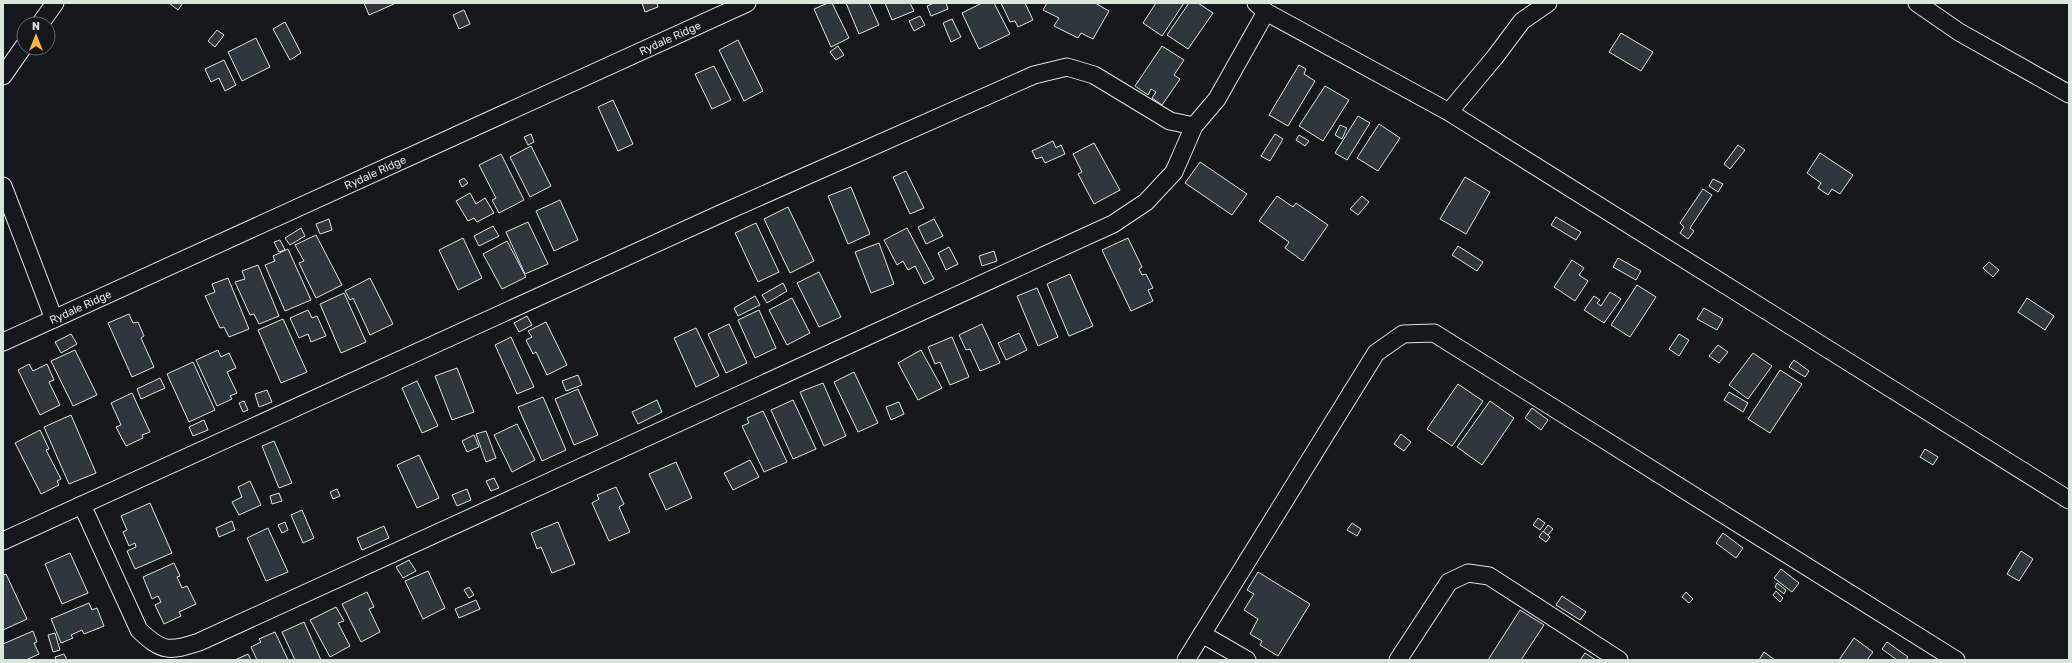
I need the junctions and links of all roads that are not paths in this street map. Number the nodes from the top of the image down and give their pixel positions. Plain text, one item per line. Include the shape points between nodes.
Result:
1 (55, 3) edge
2 (747, 3) edge
3 (1548, 3) edge
4 (1917, 3) edge
5 (1261, 7) edge
6 (46, 16) edge
7 (17, 56) edge
8 (3, 76) edge
9 (2069, 94) edge
10 (1449, 112) junction
11 (1194, 126) junction
12 (3, 186) edge
13 (54, 319) junction
14 (3, 342) edge
15 (2069, 500) edge
16 (82, 505) junction
17 (3, 540) edge
18 (1202, 634) junction
19 (1186, 660) edge
20 (1247, 660) edge
21 (1398, 660) edge
22 (1619, 660) edge
23 (1956, 660) edge

1 - 6 street
2 - 13 street, Rydale Ridge
3 - 10 street via 1522,20
4 - 9 street via 1959,32
5 - 10 street
5 - 11 street via 1217,99
7 - 8 street
10 - 15 street
11 - 16 street via 1170,121 1094,75 1067,67 1034,75 718,215
11 - 16 street via 1174,172 1146,202 1113,224 199,642 175,650 154,645 139,630
12 - 13 street
13 - 14 street, Rydale Ridge
16 - 17 street
18 - 19 street
18 - 20 street
18 - 23 street via 1376,353 1403,334 1434,333
21 - 22 street via 1449,582 1468,573 1489,576

